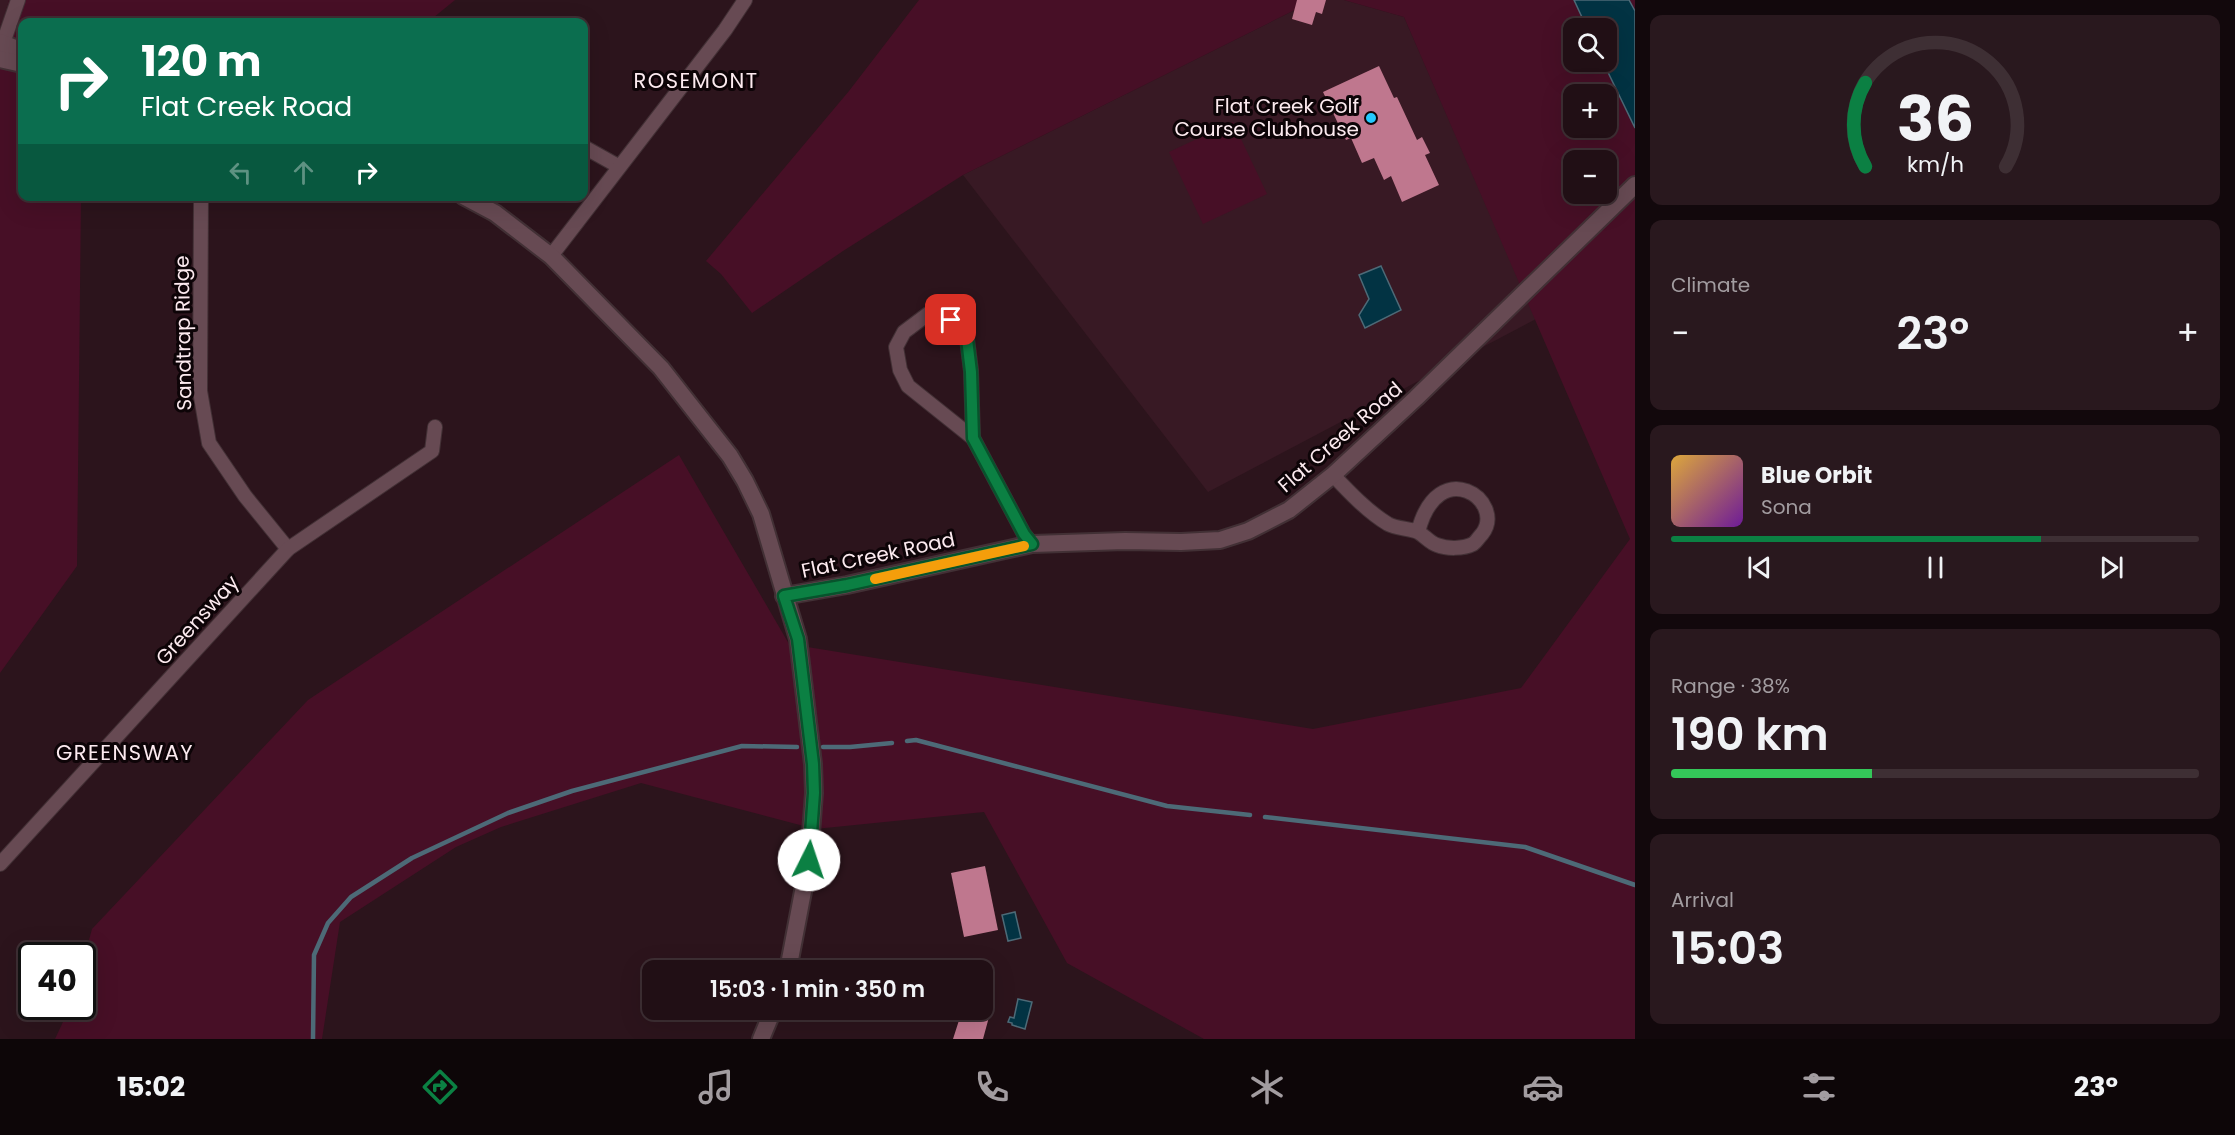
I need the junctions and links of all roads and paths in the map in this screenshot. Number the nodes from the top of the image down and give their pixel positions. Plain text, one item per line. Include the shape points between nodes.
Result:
1 (18, 0) edge
2 (745, 0) edge
3 (1, 49) edge
4 (18, 51) edge
5 (18, 61) edge
6 (588, 149) edge
7 (618, 166) junction
8 (1635, 185) edge
9 (201, 201) edge
10 (472, 201) edge
11 (551, 256) junction
12 (435, 427) dead end
13 (973, 438) junction
14 (1333, 475) junction
15 (1418, 532) junction
16 (1032, 544) junction
17 (288, 549) junction
18 (784, 596) junction
19 (0, 864) edge
20 (791, 960) edge
21 (769, 1020) edge
22 (761, 1039) edge

1 - 3 street
2 - 7 street
3 - 4 street
3 - 5 street
6 - 7 street
7 - 11 street
8 - 14 street, Flat Creek Road
9 - 17 street, Sandtrap Ridge via 200,392 208,443
10 - 11 street via 495,213
11 - 18 street via 661,368 730,456 761,514
12 - 17 street, Greensway via 432,451
13 - 13 street via 908,386 900,370 896,347 904,332 928,314 951,320 967,339
13 - 16 street
14 - 15 street via 1389,525
14 - 16 street, Flat Creek Road via 1289,510 1220,540
15 - 15 street via 1436,545 1457,548 1474,544 1486,529 1487,513 1478,497 1463,489 1445,489 1430,503
16 - 18 street, Flat Creek Road
17 - 19 street, Greensway
18 - 20 street via 798,639 814,793 809,860
21 - 22 street

